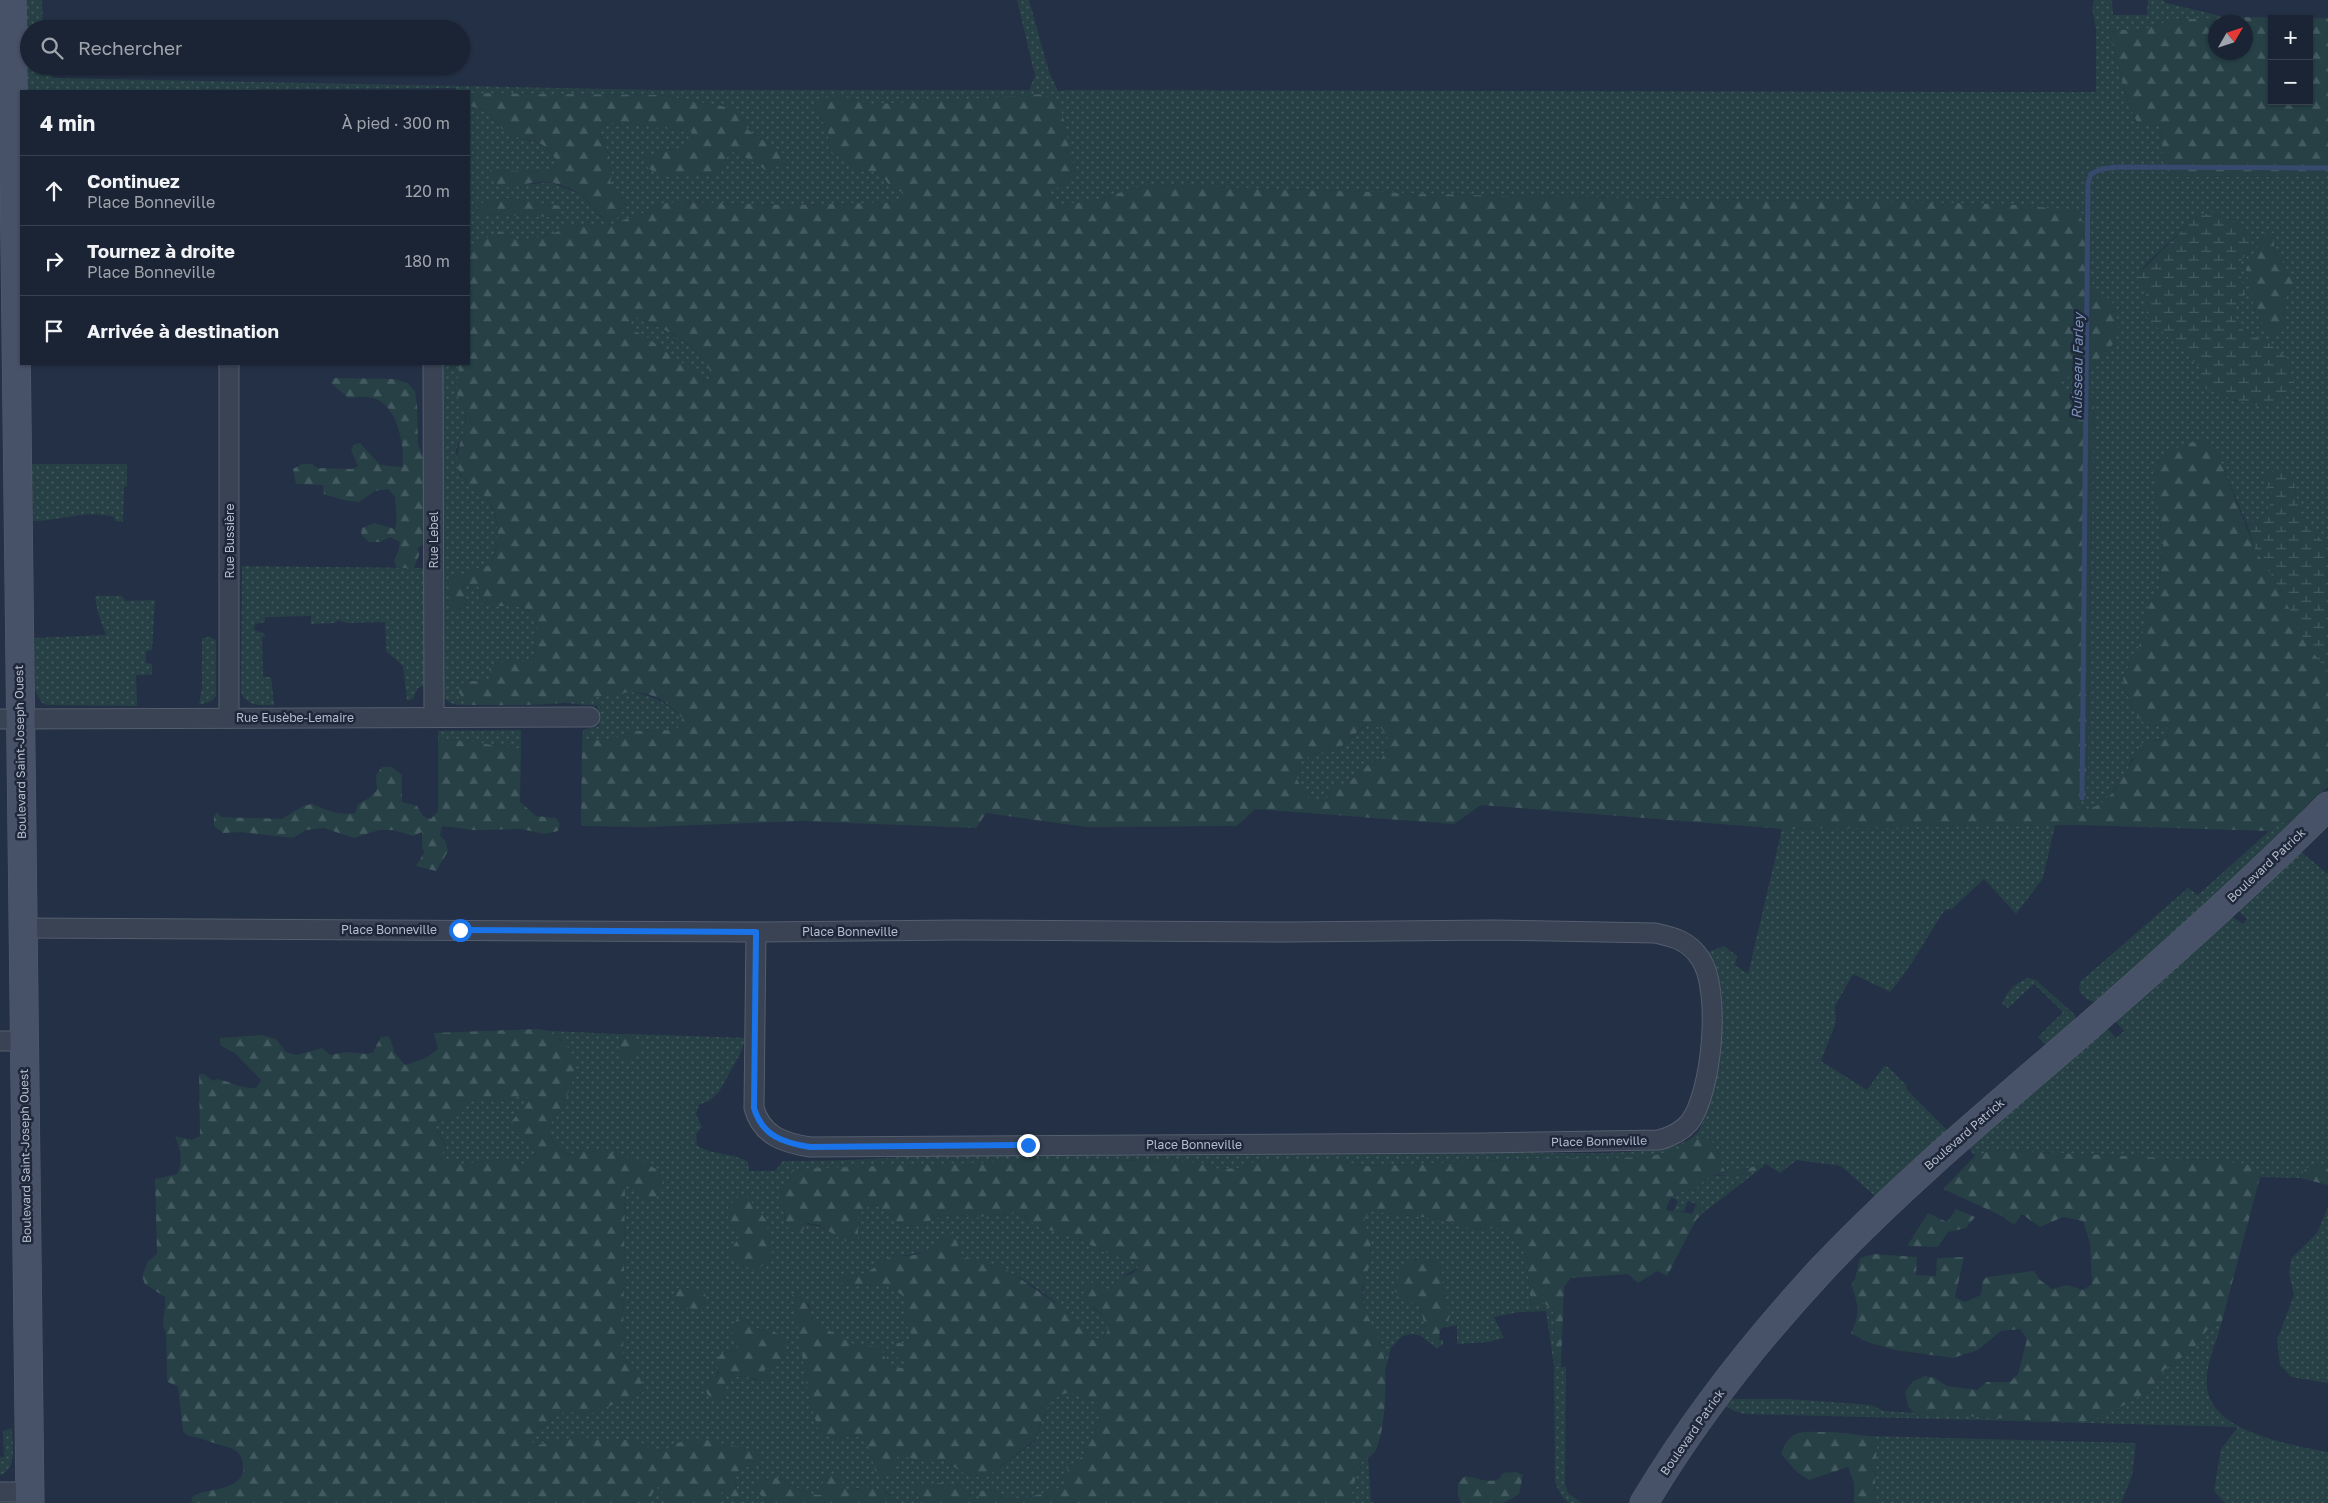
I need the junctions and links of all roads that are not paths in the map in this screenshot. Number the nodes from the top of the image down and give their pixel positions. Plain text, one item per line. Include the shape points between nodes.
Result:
1 (12, 0) edge
2 (12, 197) edge
3 (229, 365) edge
4 (433, 365) edge
5 (434, 716) junction
6 (590, 717) dead end
7 (10, 718) edge
8 (229, 718) junction
9 (2328, 806) edge
10 (22, 919) junction
11 (756, 932) junction
12 (12, 1041) edge
13 (0, 1492) edge
14 (30, 1498) edge
15 (1644, 1503) edge

1 - 2 street, Boulevard Saint-Joseph Ouest
2 - 7 street, Boulevard Saint-Joseph Ouest
3 - 8 street, Rue Bussière
4 - 5 street, Rue Lebel
5 - 6 street, Rue Eusèbe-Lemaire
5 - 8 street, Rue Eusèbe-Lemaire
7 - 8 street, Rue Eusèbe-Lemaire
7 - 10 street, Boulevard Saint-Joseph Ouest
9 - 15 street, Boulevard Patrick via 2225,904 1923,1170 1851,1239 1791,1304 1739,1368
10 - 11 street, Place Bonneville
10 - 12 street, Boulevard Saint-Joseph Ouest
11 - 11 street, Place Bonneville via 754,1108 761,1125 777,1139 810,1147 1659,1140 1682,1130 1694,1115 1704,1084 1712,1027 1711,990 1706,967 1700,957 1676,937 1655,933 1503,930
12 - 14 street, Boulevard Saint-Joseph Ouest
13 - 14 street

